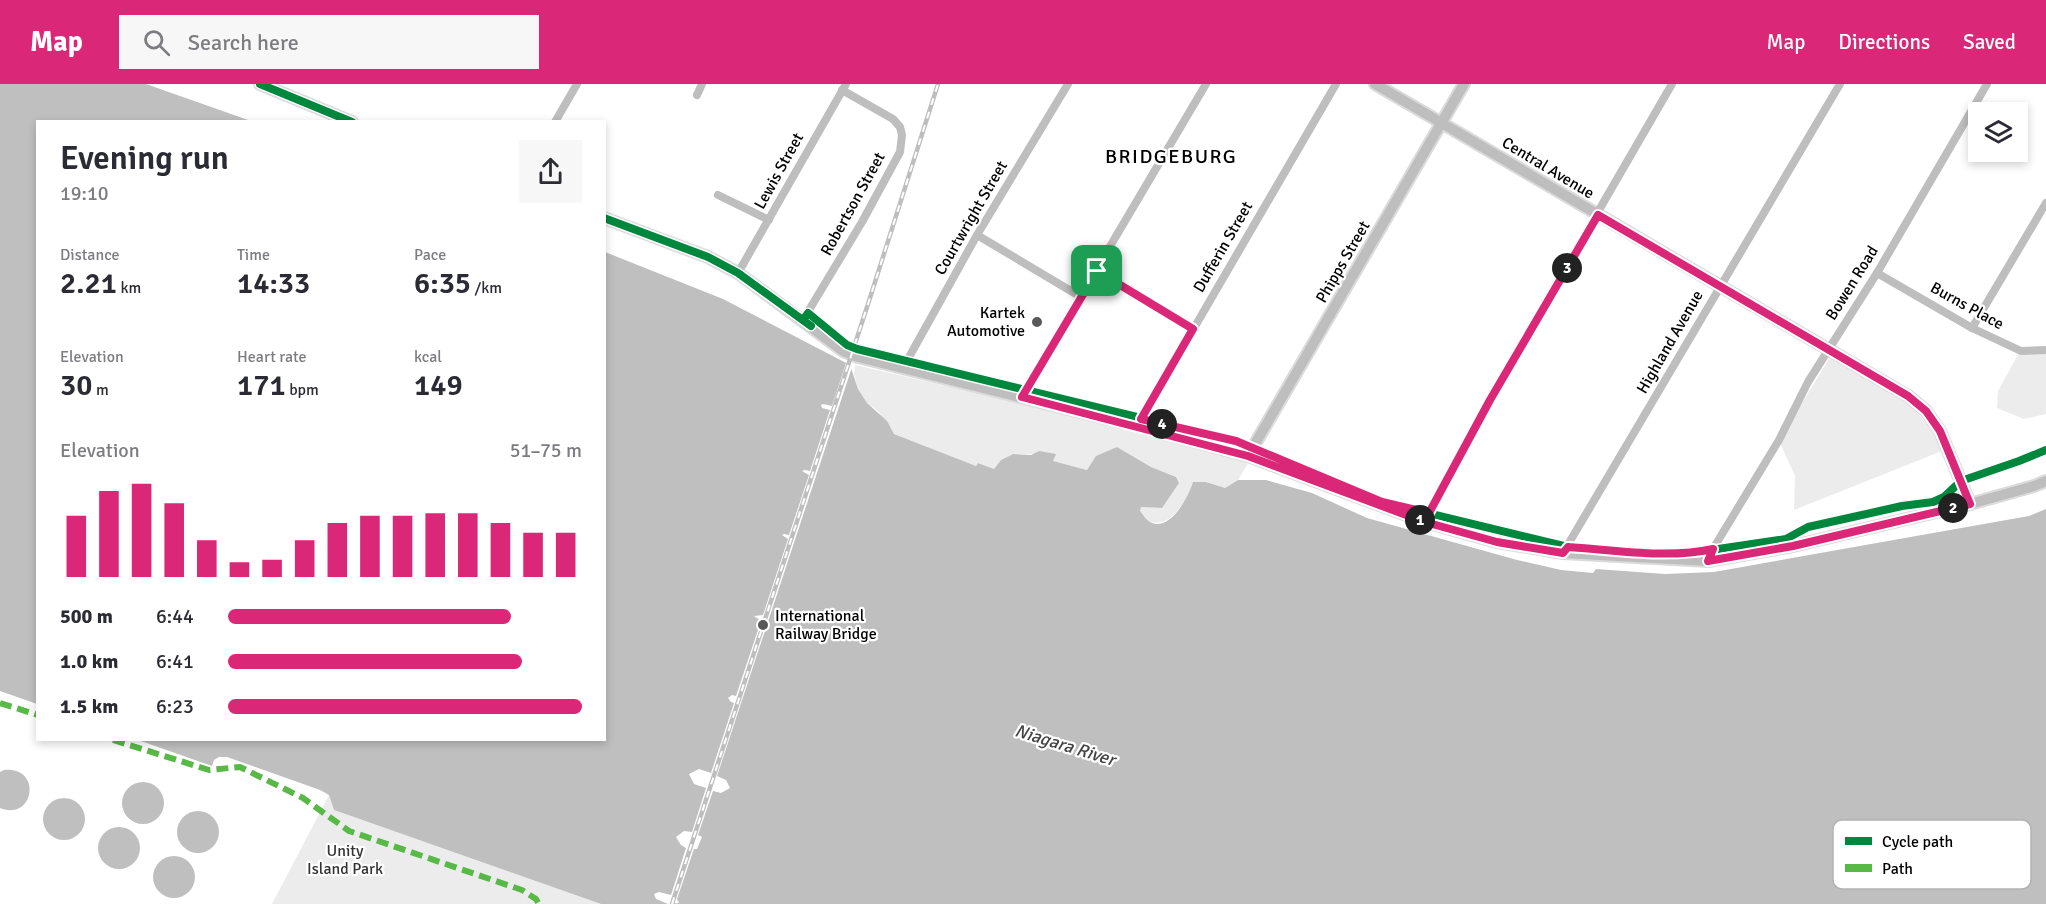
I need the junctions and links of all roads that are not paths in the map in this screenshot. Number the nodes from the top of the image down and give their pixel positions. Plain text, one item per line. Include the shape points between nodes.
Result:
1 (260, 84) edge
2 (577, 84) edge
3 (702, 84) edge
4 (1068, 84) edge
5 (1206, 84) edge
6 (1336, 84) edge
7 (1375, 84) edge
8 (1464, 84) edge
9 (1672, 84) edge
10 (1840, 84) edge
11 (1987, 84) edge
12 (844, 87) edge
13 (697, 95) dead end
14 (347, 120) edge
15 (556, 120) edge
16 (1441, 122) junction
17 (718, 195) dead end
18 (2046, 203) edge
19 (1598, 215) junction
20 (606, 219) edge
21 (769, 220) junction
22 (977, 235) junction
23 (1097, 271) junction
24 (738, 273) junction
25 (1877, 273) junction
26 (1720, 286) junction
27 (1081, 297) junction
28 (803, 321) junction
29 (1972, 328) junction
30 (1193, 329) junction
31 (1829, 348) junction
32 (2046, 350) edge
33 (903, 368) junction
34 (1022, 397) junction
35 (1137, 426) junction
36 (2046, 450) edge
37 (1248, 456) junction
38 (1961, 481) junction
39 (2046, 481) edge
40 (1970, 504) junction
41 (1425, 522) junction
42 (1563, 553) junction
43 (1708, 561) junction

1 - 14 main road
2 - 15 street
3 - 13 street
4 - 22 street, Courtwright Street
5 - 23 street
6 - 30 street, Dufferin Street
7 - 16 main road, Central Avenue
8 - 16 main road, Phipps Street
9 - 19 street
10 - 26 street, Highland Avenue
11 - 25 street, Bowen Road
12 - 21 street, Lewis Street
12 - 28 street, Robertson Street via 900,127 900,152
16 - 19 main road, Central Avenue
16 - 37 main road, Phipps Street
17 - 21 street
18 - 29 street
19 - 26 main road, Central Avenue
19 - 41 street via 1490,400
20 - 24 main road via 708,257
21 - 24 street, Lewis Street
22 - 27 street
22 - 33 street, Courtwright Street
23 - 27 street
23 - 30 street
24 - 28 main road
25 - 29 street, Burns Place
25 - 31 street, Bowen Road
26 - 31 main road, Central Avenue
26 - 42 street, Highland Avenue
27 - 34 street
28 - 33 main road via 843,351
29 - 32 street, Burns Place via 2020,351
30 - 35 street, Dufferin Street
31 - 38 main road, Central Avenue via 1926,411 1940,431
31 - 43 street, Bowen Road
33 - 34 main road
34 - 35 main road
35 - 37 main road
36 - 38 street
37 - 41 main road
38 - 40 main road, Central Avenue
39 - 40 main road
40 - 43 main road via 1793,546
41 - 42 main road via 1497,542
42 - 43 main road

